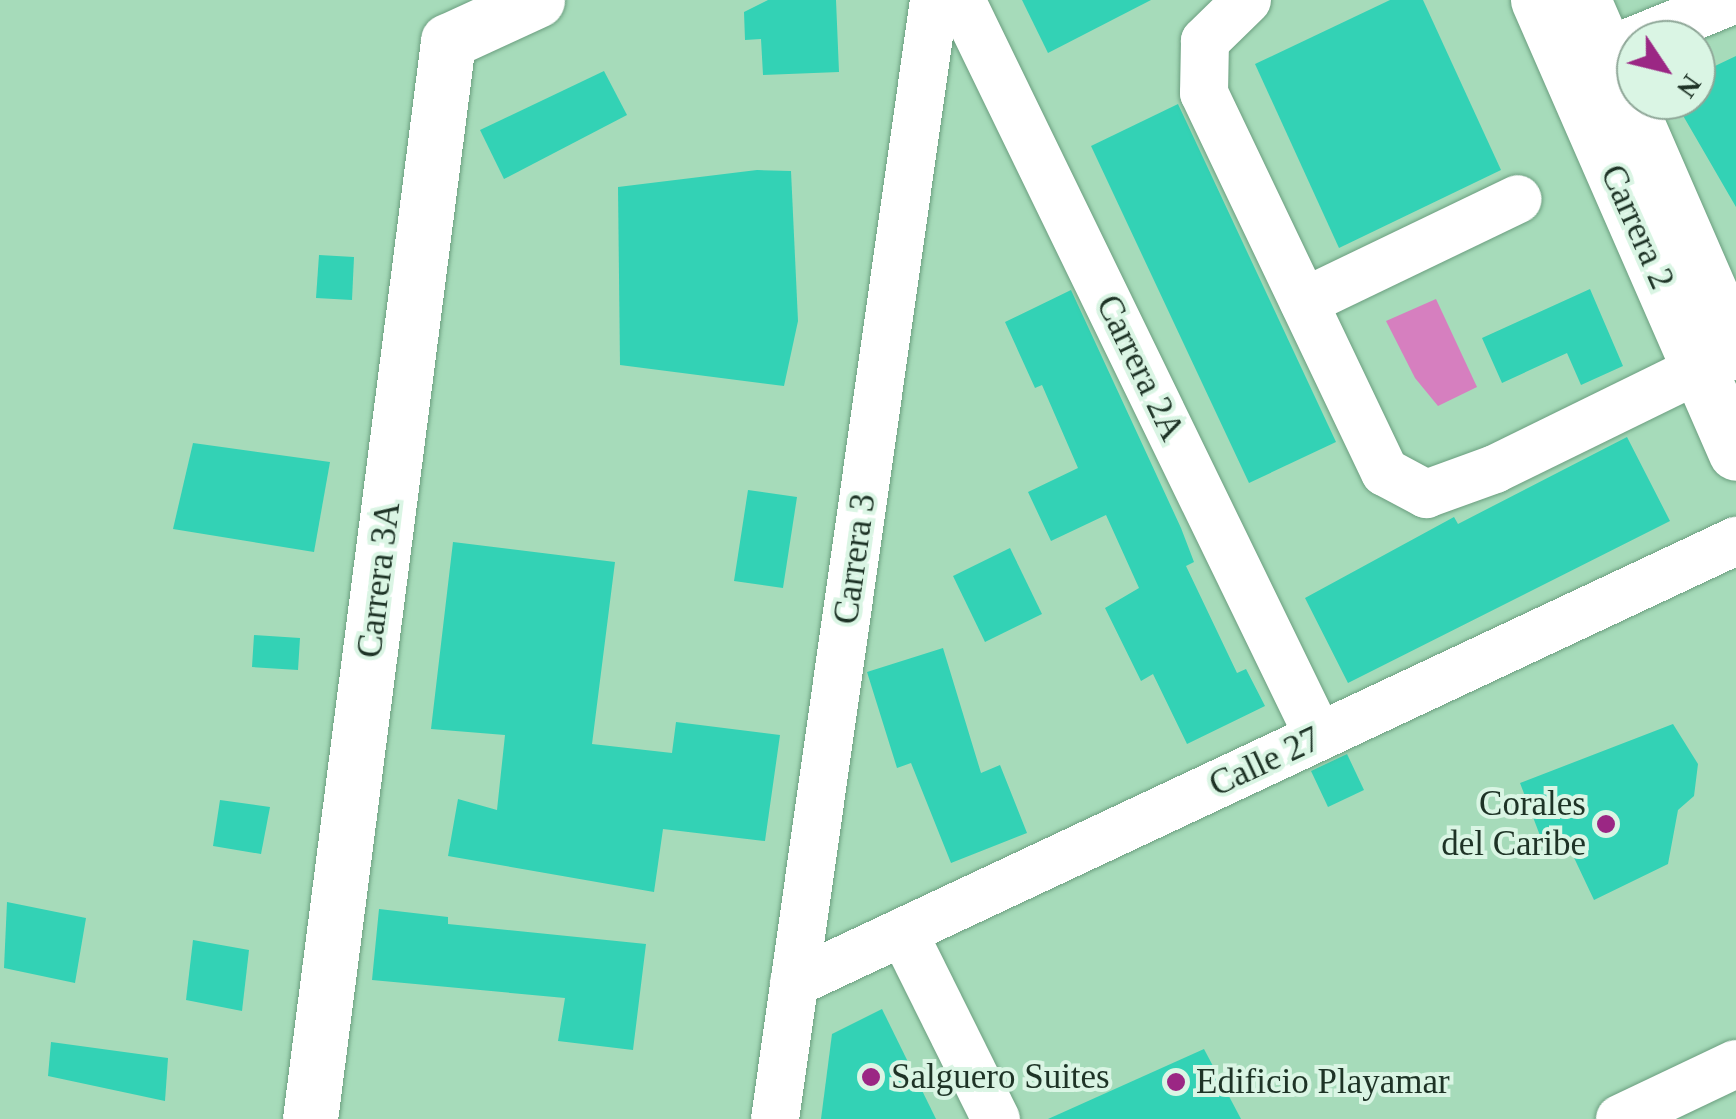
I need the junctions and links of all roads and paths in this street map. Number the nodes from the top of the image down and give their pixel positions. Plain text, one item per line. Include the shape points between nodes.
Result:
1 (537, 0) edge
2 (934, 0) edge
3 (961, 0) edge
4 (1246, 0) edge
5 (1538, 0) edge
6 (1583, 0) edge
7 (1732, 0) edge
8 (1586, 60) junction
9 (1518, 199) dead end
10 (1304, 302) junction
11 (1724, 357) edge
12 (1736, 454) edge
13 (1736, 541) edge
14 (1319, 737) junction
15 (902, 932) junction
16 (794, 983) junction
17 (1736, 1064) edge
18 (310, 1119) edge
19 (776, 1119) edge
20 (996, 1119) edge
21 (1620, 1119) edge

1 - 18 street, Carrera 3A via 448,42
2 - 16 street, Carrera 3
3 - 14 street, Carrera 2A
4 - 10 street via 1205,41 1204,92
5 - 8 street, Carrera 2
6 - 8 street, Carrera 2
7 - 8 street
8 - 11 street, Carrera 2
9 - 10 street
10 - 11 street via 1385,472 1426,494 1495,469
11 - 12 street, Carrera 2
13 - 14 street, Calle 27
14 - 15 street, Calle 27
15 - 16 street, Calle 27
15 - 20 street
16 - 19 street, Carrera 3
17 - 21 street

